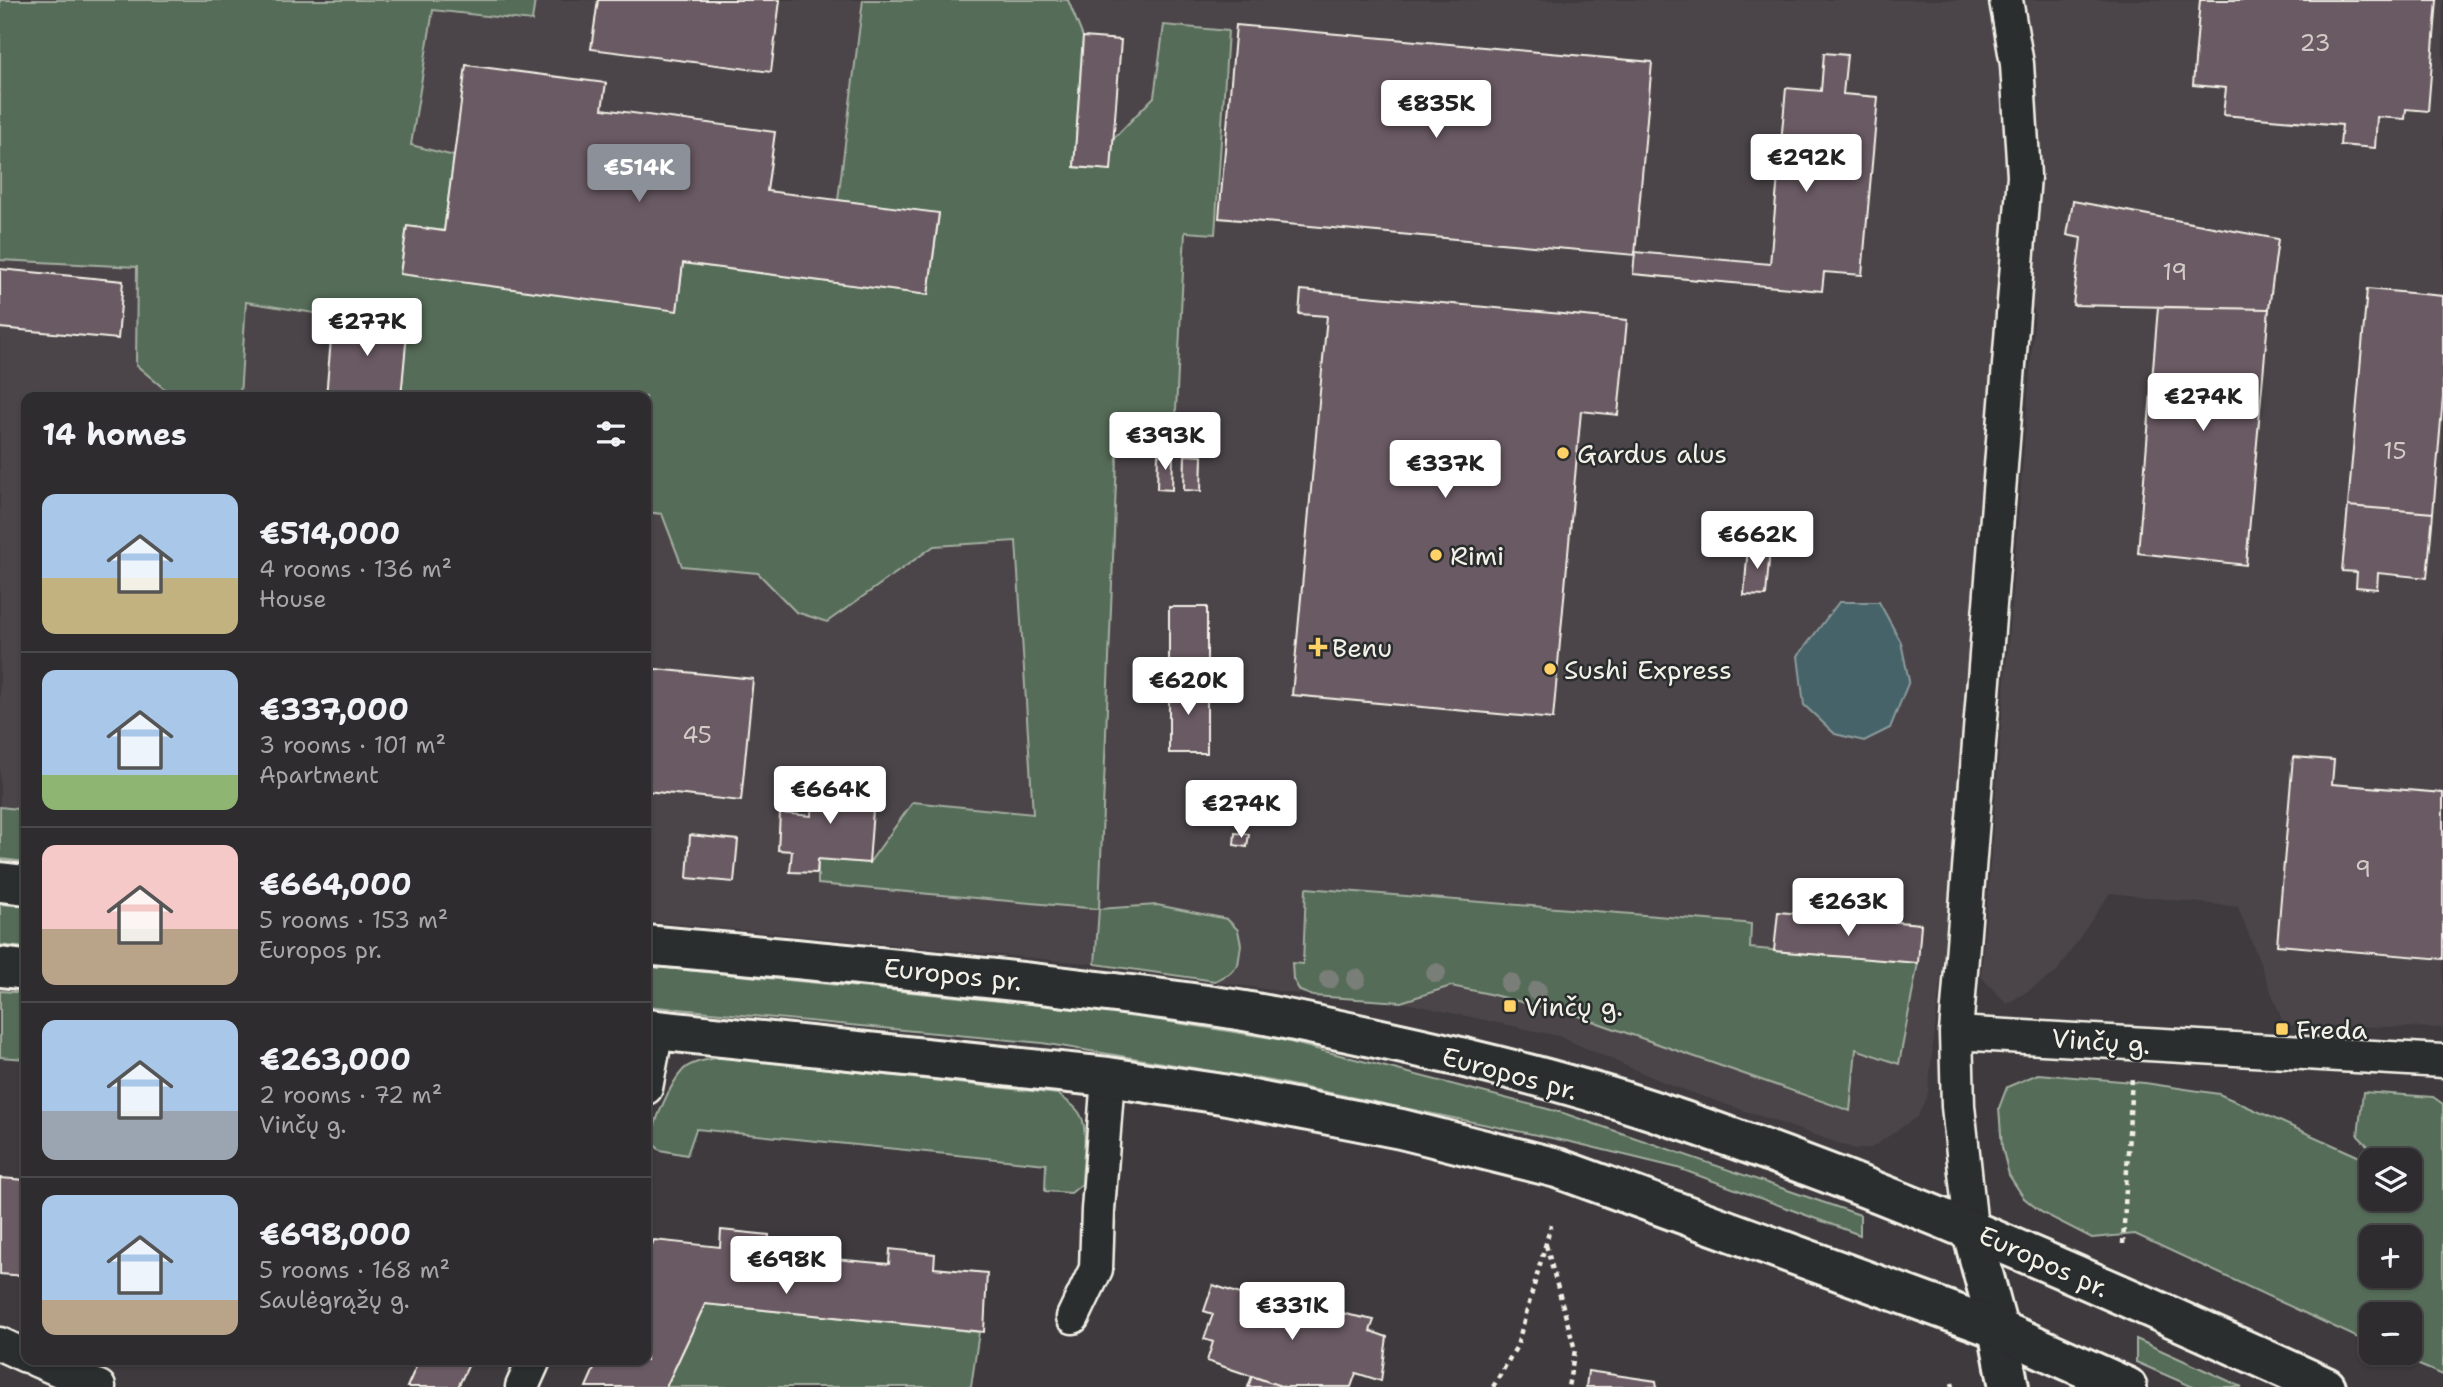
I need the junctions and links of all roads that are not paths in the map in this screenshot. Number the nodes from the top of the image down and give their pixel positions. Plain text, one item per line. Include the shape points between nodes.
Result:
1 (2006, 0) edge
2 (0, 882) edge
3 (21, 884) edge
4 (651, 945) edge
5 (0, 967) edge
6 (21, 969) edge
7 (651, 1029) edge
8 (1956, 1033) junction
9 (2443, 1061) edge
10 (1108, 1077) junction
11 (1971, 1228) junction
12 (1073, 1317) dead end
13 (1997, 1329) junction
14 (0, 1344) edge
15 (21, 1354) edge
16 (48, 1365) edge
17 (532, 1365) edge
18 (99, 1387) edge
19 (522, 1387) edge
20 (2009, 1387) edge
21 (2127, 1387) edge
22 (2326, 1387) edge

1 - 8 street via 2017,64 2024,176
2 - 3 main road
4 - 11 main road, Europos pr. via 952,972 1262,1014 1489,1065 1646,1109
5 - 6 main road
7 - 10 main road
8 - 9 street, Vinčų g.
8 - 11 street via 1958,1106
10 - 12 street via 1096,1269
10 - 13 main road via 1401,1129 1557,1168
11 - 13 main road
11 - 22 main road, Europos pr.
13 - 20 main road
13 - 21 main road
14 - 15 street
16 - 18 street
17 - 19 street

